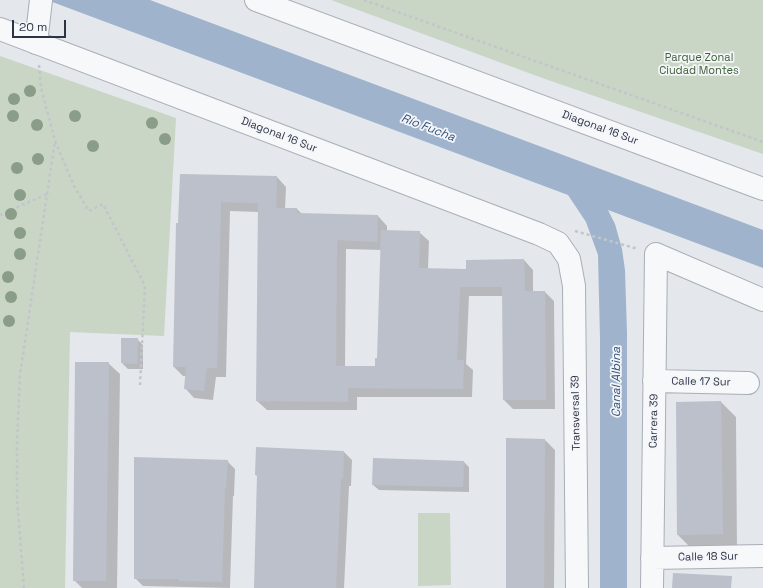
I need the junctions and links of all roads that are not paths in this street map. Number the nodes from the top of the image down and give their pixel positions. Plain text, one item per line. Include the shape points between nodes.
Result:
1 (256, 0) edge
2 (41, 1) edge
3 (0, 29) edge
4 (36, 42) junction
5 (763, 189) edge
6 (564, 236) joint
7 (763, 300) edge
8 (654, 381) junction
9 (748, 383) dead end
10 (763, 556) edge
11 (652, 558) junction
12 (577, 588) edge
13 (652, 588) edge

1 - 5 street, Diagonal 16 Sur
2 - 4 street
3 - 4 street, Diagonal 16 Sur
4 - 6 street, Diagonal 16 Sur via 532,232
6 - 12 street, Transversal 39 via 574,286
7 - 8 street, Carrera 39 via 656,254
8 - 9 street, Calle 17 Sur
8 - 11 street, Carrera 39
10 - 11 street, Calle 18 Sur
11 - 13 street, Carrera 39

